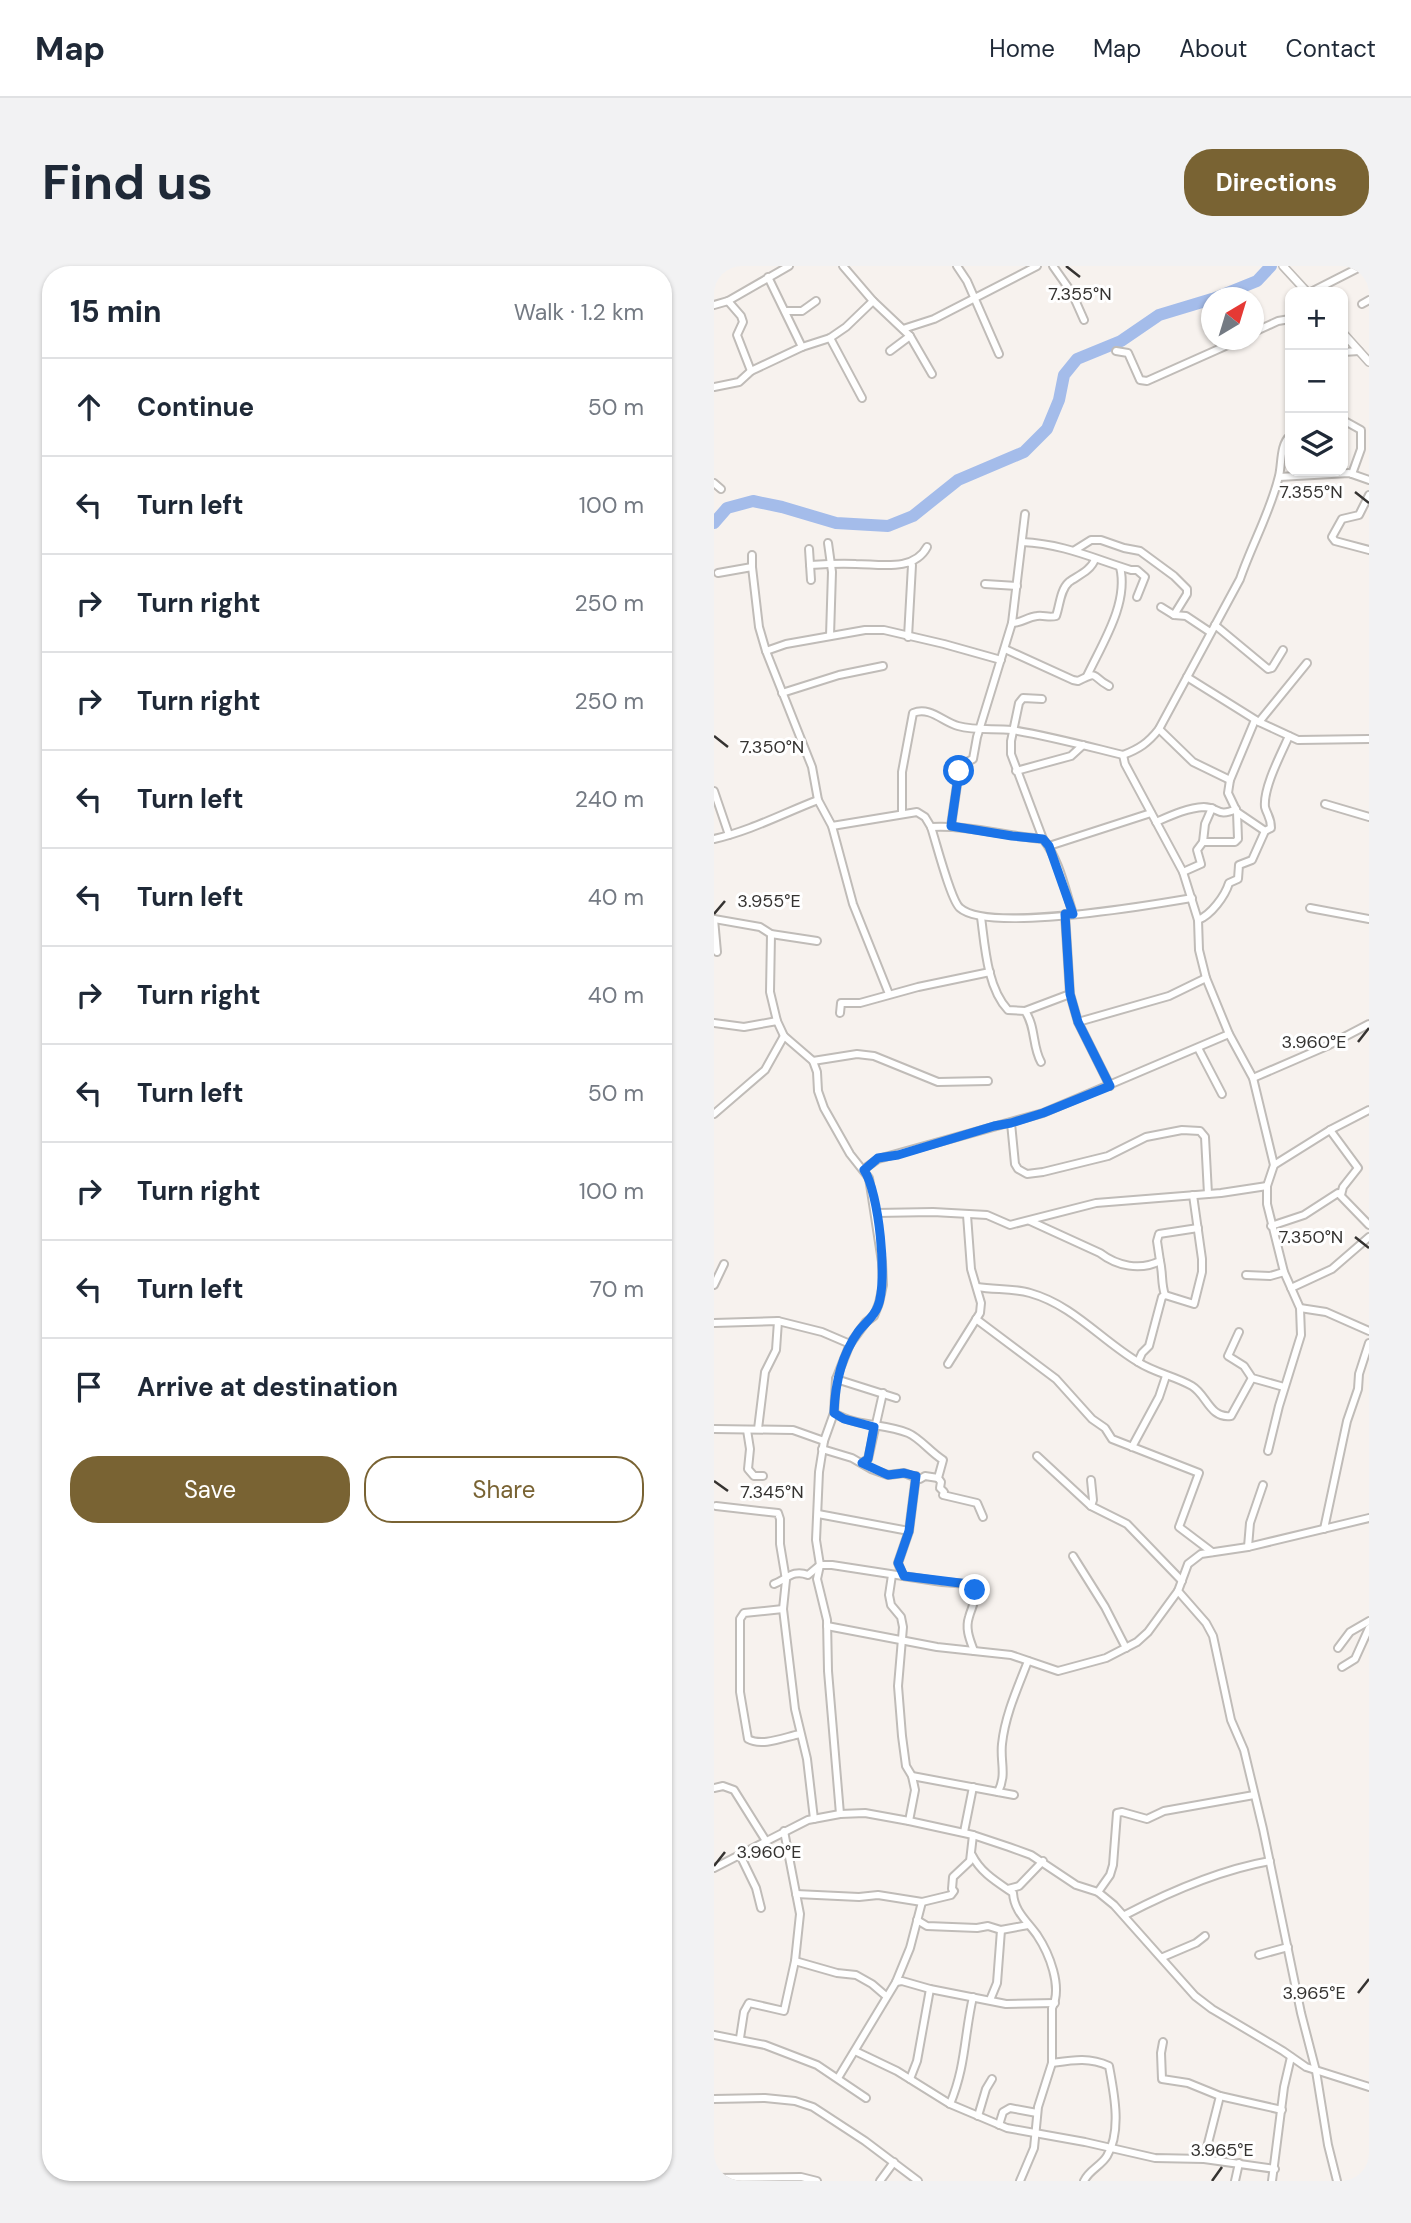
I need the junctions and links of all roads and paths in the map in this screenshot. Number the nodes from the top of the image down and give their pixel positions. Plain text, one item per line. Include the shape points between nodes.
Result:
1 (769, 266) edge
2 (789, 266) edge
3 (843, 266) edge
4 (957, 266) edge
5 (1037, 266) edge
6 (1053, 266) edge
7 (1283, 266) edge
8 (1362, 266) edge
9 (770, 276) junction
10 (1304, 287) edge
11 (1319, 287) edge
12 (975, 299) junction
13 (1369, 300) edge
14 (728, 301) junction
15 (816, 301) dead end
16 (873, 301) junction
17 (1362, 304) dead end
18 (714, 305) edge
19 (785, 311) junction
20 (1285, 319) edge
21 (1084, 320) dead end
22 (1264, 327) edge
23 (903, 328) junction
24 (910, 336) junction
25 (831, 338) junction
26 (1348, 339) edge
27 (802, 347) junction
28 (1217, 350) edge
29 (890, 351) dead end
30 (1116, 351) dead end
31 (1359, 351) junction
32 (1348, 352) edge
33 (999, 354) dead end
34 (1369, 362) edge
35 (751, 370) junction
36 (932, 374) dead end
37 (714, 387) edge
38 (862, 398) dead end
39 (1348, 423) edge
40 (1285, 441) edge
41 (1352, 474) junction
42 (1279, 477) junction
43 (1369, 480) edge
44 (714, 483) edge
45 (721, 489) dead end
46 (1369, 495) edge
47 (1025, 514) dead end
48 (1022, 542) junction
49 (828, 543) dead end
50 (927, 547) dead end
51 (809, 549) dead end
52 (1075, 550) junction
53 (1369, 550) edge
54 (752, 555) dead end
55 (1095, 559) junction
56 (910, 563) junction
57 (831, 564) junction
58 (810, 565) junction
59 (1120, 567) junction
60 (752, 568) junction
61 (718, 573) dead end
62 (811, 580) dead end
63 (985, 584) dead end
64 (1017, 586) junction
65 (1137, 597) dead end
66 (1161, 607) dead end
67 (1174, 615) junction
68 (1012, 623) junction
69 (1215, 625) junction
70 (1210, 632) junction
71 (830, 636) junction
72 (908, 637) junction
73 (1005, 649) junction
74 (1283, 650) dead end
75 (766, 651) junction
76 (1001, 660) junction
77 (1307, 663) dead end
78 (883, 666) dead end
79 (1087, 676) junction
80 (1187, 677) junction
81 (1109, 686) dead end
82 (782, 693) junction
83 (1042, 699) dead end
84 (1257, 721) junction
85 (1158, 729) junction
86 (980, 730) junction
87 (1012, 731) junction
88 (1289, 736) junction
89 (1369, 739) edge
90 (1083, 745) junction
91 (1123, 755) junction
92 (1016, 771) junction
93 (1230, 780) junction
94 (714, 791) edge
95 (818, 800) junction
96 (1325, 804) dead end
97 (1212, 808) junction
98 (1236, 811) junction
99 (902, 813) junction
100 (1151, 813) junction
101 (1369, 817) edge
102 (1156, 822) junction
103 (832, 826) junction
104 (951, 826) junction
105 (931, 827) junction
106 (1265, 831) junction
107 (729, 835) junction
108 (714, 839) edge
109 (1043, 839) junction
110 (1203, 842) junction
111 (1049, 846) junction
112 (1183, 872) junction
113 (1192, 898) junction
114 (1310, 908) dead end
115 (1069, 914) junction
116 (981, 917) junction
117 (714, 919) edge
118 (1369, 919) edge
119 (1198, 920) junction
120 (771, 934) junction
121 (817, 941) dead end
122 (717, 952) dead end
123 (990, 972) junction
124 (1206, 978) junction
125 (1070, 994) junction
126 (889, 995) junction
127 (1025, 1011) junction
128 (840, 1013) dead end
129 (777, 1021) junction
130 (1078, 1022) junction
131 (714, 1023) edge
132 (1369, 1024) edge
133 (1229, 1034) junction
134 (784, 1036) junction
135 (1198, 1048) junction
136 (813, 1062) junction
137 (1041, 1062) dead end
138 (1253, 1078) junction
139 (988, 1081) dead end
140 (1110, 1086) junction
141 (1222, 1094) dead end
142 (1369, 1110) edge
143 (714, 1114) edge
144 (1011, 1123) junction
145 (1330, 1130) junction
146 (1274, 1165) junction
147 (864, 1170) junction
148 (1267, 1186) junction
149 (1208, 1194) junction
150 (1193, 1195) junction
151 (1341, 1195) junction
152 (876, 1213) junction
153 (967, 1215) junction
154 (1030, 1221) junction
155 (1271, 1226) junction
156 (1369, 1226) edge
157 (1198, 1228) junction
158 (1369, 1237) edge
159 (1160, 1261) junction
160 (724, 1264) dead end
161 (1284, 1272) junction
162 (1246, 1275) dead end
163 (714, 1285) edge
164 (977, 1287) junction
165 (1291, 1288) junction
166 (1165, 1295) junction
167 (1300, 1308) junction
168 (976, 1319) junction
169 (778, 1321) junction
170 (714, 1323) edge
171 (1369, 1331) edge
172 (1240, 1332) dead end
173 (1369, 1343) edge
174 (850, 1344) junction
175 (1138, 1363) junction
176 (948, 1364) dead end
177 (1166, 1377) junction
178 (1252, 1378) junction
179 (836, 1379) junction
180 (1284, 1387) junction
181 (883, 1393) junction
182 (896, 1398) dead end
183 (834, 1413) junction
184 (874, 1427) junction
185 (714, 1429) edge
186 (758, 1429) junction
187 (747, 1430) junction
188 (824, 1441) junction
189 (1132, 1447) junction
190 (822, 1449) junction
191 (1268, 1451) dead end
192 (1037, 1456) dead end
193 (862, 1463) junction
194 (763, 1476) dead end
195 (916, 1476) junction
196 (938, 1478) junction
197 (1091, 1480) dead end
198 (1263, 1485) dead end
199 (716, 1506) dead end
200 (1091, 1506) junction
201 (818, 1514) junction
202 (983, 1517) dead end
203 (1369, 1518) edge
204 (1324, 1529) junction
205 (909, 1531) junction
206 (1248, 1547) junction
207 (1212, 1552) junction
208 (1073, 1556) dead end
209 (820, 1565) junction
210 (892, 1575) junction
211 (904, 1576) junction
212 (786, 1580) junction
213 (1181, 1581) junction
214 (774, 1584) dead end
215 (1178, 1591) junction
216 (783, 1609) junction
217 (1369, 1621) edge
218 (827, 1626) junction
219 (1369, 1628) edge
220 (901, 1641) junction
221 (1126, 1648) junction
222 (1338, 1648) dead end
223 (974, 1651) junction
224 (1028, 1661) junction
225 (1342, 1667) dead end
226 (800, 1734) junction
227 (912, 1776) junction
228 (973, 1787) junction
229 (714, 1788) edge
230 (998, 1792) junction
231 (1014, 1794) dead end
232 (1254, 1795) junction
233 (840, 1814) junction
234 (814, 1819) junction
235 (909, 1821) junction
236 (784, 1831) junction
237 (964, 1832) junction
238 (973, 1835) junction
239 (766, 1840) junction
240 (740, 1855) junction
241 (972, 1855) junction
242 (1043, 1861) junction
243 (1270, 1861) junction
244 (714, 1868) edge
245 (1008, 1889) junction
246 (1098, 1892) junction
247 (796, 1894) junction
248 (922, 1902) junction
249 (761, 1908) dead end
250 (1125, 1915) junction
251 (917, 1920) junction
252 (1028, 1925) junction
253 (1001, 1930) junction
254 (1205, 1936) dead end
255 (1288, 1947) junction
256 (1259, 1955) dead end
257 (1163, 1957) junction
258 (795, 1961) junction
259 (896, 1982) junction
260 (930, 1989) junction
261 (886, 1996) junction
262 (972, 1997) junction
263 (990, 2000) junction
264 (1055, 2003) junction
265 (714, 2035) edge
266 (740, 2038) junction
267 (1163, 2042) dead end
268 (855, 2052) junction
269 (1291, 2057) junction
270 (1314, 2060) junction
271 (1052, 2063) junction
272 (1306, 2067) junction
273 (1317, 2071) junction
274 (838, 2078) junction
275 (909, 2079) junction
276 (992, 2080) dead end
277 (1369, 2087) edge
278 (1220, 2096) junction
279 (866, 2098) dead end
280 (714, 2099) edge
281 (950, 2104) junction
282 (1282, 2109) junction
283 (1037, 2113) junction
284 (978, 2116) junction
285 (999, 2125) junction
286 (1035, 2133) junction
287 (1111, 2148) junction
288 (1204, 2159) junction
289 (894, 2162) junction
290 (1239, 2163) junction
291 (1275, 2169) junction
292 (714, 2178) edge
293 (789, 2179) edge
294 (817, 2181) edge
295 (880, 2181) edge
296 (918, 2181) edge
297 (1020, 2181) edge
298 (1084, 2181) edge
299 (1235, 2181) edge
300 (1272, 2181) edge
301 (1337, 2181) edge

1 - 9 street
2 - 9 street
3 - 16 street
4 - 12 street
5 - 12 street
6 - 21 street
7 - 10 street
8 - 11 street
9 - 14 street
9 - 19 street
12 - 23 street
12 - 33 street
13 - 17 street
14 - 18 street
14 - 35 street via 741,316 737,335
15 - 19 street via 802,311
16 - 23 street
16 - 25 street
19 - 27 street
20 - 22 street
23 - 24 street
24 - 29 street
24 - 36 street
25 - 27 street
25 - 38 street
26 - 31 street
27 - 35 street
28 - 30 street via 1147,381 1140,380 1128,353
31 - 32 street
31 - 34 street
35 - 37 street via 739,382
39 - 41 street via 1362,430 1363,437
40 - 42 street
41 - 42 street
41 - 43 street
42 - 69 street via 1265,522
44 - 45 street
46 - 53 street via 1359,515 1342,519 1332,537
47 - 48 street
48 - 52 street
48 - 64 street
49 - 57 street
50 - 56 street
51 - 58 street
52 - 55 street
52 - 67 street via 1091,540 1101,540 1140,551 1187,589
54 - 60 street
55 - 59 street
55 - 68 street via 1077,580 1069,582 1056,616 1038,615
56 - 57 street
56 - 72 street
57 - 58 street
57 - 71 street
58 - 62 street
59 - 65 street via 1144,574
59 - 79 street via 1116,612
60 - 61 street
60 - 75 street
63 - 64 street
64 - 68 street
66 - 67 street
67 - 70 street via 1186,616
68 - 73 street
69 - 70 street
69 - 74 street via 1268,669
70 - 80 street
71 - 72 street via 884,630
71 - 75 street
72 - 76 street
73 - 76 street
73 - 79 street via 1073,680
75 - 82 street
76 - 86 street
77 - 84 street
78 - 82 street
79 - 81 street via 1094,674
80 - 84 street
80 - 85 street
82 - 95 street via 812,767
83 - 87 street via 1021,700
84 - 88 street
84 - 93 street
85 - 91 street via 1139,749
85 - 93 street via 1193,762
86 - 87 street
86 - 99 street via 955,726 925,710 914,713 902,772
86 - 104 street via 973,759 959,771
87 - 90 street
87 - 92 street
88 - 89 street via 1298,740
88 - 106 street via 1267,792 1265,809 1271,819
90 - 91 street
90 - 92 street via 1071,756
91 - 100 street
92 - 109 street
93 - 98 street via 1228,793
94 - 107 street
95 - 103 street
95 - 107 street
96 - 101 street
97 - 98 street via 1219,813
97 - 102 street via 1190,809
97 - 110 street
98 - 106 street
98 - 110 street via 1236,842
99 - 103 street
99 - 105 street via 917,812
100 - 102 street
100 - 111 street
102 - 112 street
103 - 126 street via 853,904
104 - 105 street
104 - 109 street
105 - 116 street via 956,904
106 - 119 street via 1252,860 1239,864 1238,879 1229,883 1208,915
107 - 108 street
109 - 111 street
110 - 112 street via 1198,850 1201,864
111 - 115 street
112 - 113 street
113 - 115 street
113 - 119 street
114 - 118 street
115 - 116 street
115 - 125 street
116 - 123 street
117 - 120 street via 760,927
117 - 122 street
119 - 124 street
120 - 121 street
120 - 129 street via 770,992
123 - 126 street
123 - 127 street via 1002,1004 1008,1010
124 - 130 street via 1169,996
124 - 133 street
125 - 127 street
125 - 130 street
126 - 128 street via 841,1003
127 - 137 street
129 - 131 street via 744,1027
129 - 134 street
130 - 140 street
132 - 138 street
133 - 135 street
133 - 138 street
134 - 136 street
134 - 143 street via 765,1070
135 - 140 street
135 - 141 street
136 - 139 street via 858,1054 938,1082
136 - 147 street via 824,1108 849,1154
138 - 146 street
140 - 144 street
142 - 145 street
144 - 147 street via 878,1158
144 - 149 street via 1015,1164 1027,1174 1108,1156 1164,1132 1200,1131 1205,1137
145 - 146 street
145 - 151 street via 1358,1168
146 - 148 street
147 - 152 street via 873,1189
148 - 149 street
148 - 155 street
149 - 150 street
150 - 154 street via 1096,1203
150 - 157 street
151 - 155 street
151 - 156 street
152 - 153 street
152 - 174 street via 883,1284 874,1316
153 - 154 street via 996,1216 1010,1225
153 - 164 street via 969,1260
154 - 159 street via 1120,1265
155 - 161 street
157 - 159 street via 1157,1236
157 - 166 street via 1202,1272 1194,1304
158 - 165 street via 1332,1269
159 - 166 street
160 - 163 street
161 - 162 street
161 - 165 street
164 - 168 street via 981,1303
164 - 175 street via 1032,1294 1067,1310
165 - 167 street
166 - 175 street via 1149,1346
167 - 171 street via 1326,1312
167 - 180 street via 1301,1335
168 - 176 street
168 - 189 street via 1056,1379 1112,1439
169 - 170 street
169 - 174 street
169 - 186 street via 776,1350 765,1371
172 - 178 street via 1228,1356
173 - 204 street
174 - 179 street
175 - 177 street
177 - 178 street via 1193,1386 1214,1412 1226,1417 1236,1410
177 - 189 street
178 - 180 street
179 - 181 street
179 - 183 street
180 - 191 street
181 - 182 street
181 - 184 street
183 - 184 street
183 - 188 street
184 - 193 street via 868,1459
184 - 196 street via 896,1429 917,1438 943,1460
185 - 187 street
186 - 187 street
186 - 188 street via 793,1430
187 - 194 street via 748,1469 754,1476
188 - 190 street
189 - 207 street via 1199,1473 1179,1527
190 - 193 street
190 - 201 street
192 - 200 street
193 - 195 street via 888,1475
195 - 196 street
195 - 205 street
196 - 202 street via 943,1495 977,1503
197 - 200 street
198 - 206 street via 1250,1522
199 - 212 street via 778,1513
200 - 213 street via 1126,1524
201 - 205 street
201 - 209 street
203 - 204 street
204 - 206 street
205 - 211 street via 898,1563
206 - 207 street
207 - 213 street via 1191,1560
208 - 221 street
209 - 210 street
209 - 212 street via 808,1575 790,1574
209 - 218 street via 817,1579
210 - 211 street
210 - 220 street via 889,1595 901,1617
211 - 223 street via 973,1586 976,1604 967,1632
212 - 214 street
212 - 216 street
213 - 215 street
215 - 221 street via 1148,1632
215 - 232 street via 1213,1636 1231,1720 1244,1750
216 - 226 street
216 - 226 street via 744,1613 740,1619 740,1692 748,1739 762,1742
217 - 222 street via 1350,1632
218 - 220 street
218 - 233 street
219 - 225 street via 1355,1659
220 - 223 street
220 - 227 street via 900,1711 906,1766
221 - 224 street via 1058,1671
223 - 224 street
224 - 230 street via 1006,1721 1001,1746 1003,1781
226 - 234 street
227 - 228 street
227 - 235 street via 915,1790
228 - 230 street
228 - 237 street
229 - 239 street via 734,1790
230 - 231 street
232 - 243 street
232 - 246 street via 1164,1811 1147,1819 1117,1813 1113,1865
233 - 234 street
233 - 235 street via 865,1813
234 - 236 street
235 - 237 street
236 - 239 street
236 - 247 street
237 - 238 street
238 - 241 street
238 - 242 street
239 - 240 street
240 - 244 street
240 - 249 street
241 - 245 street via 1000,1887
241 - 248 street via 953,1877 951,1895
242 - 245 street via 1020,1886
242 - 246 street via 1076,1885
243 - 250 street via 1227,1871
243 - 255 street
245 - 252 street
246 - 250 street
247 - 248 street via 886,1896
247 - 258 street via 800,1914
248 - 251 street
250 - 257 street
251 - 253 street via 927,1926
251 - 259 street
252 - 253 street
252 - 264 street via 1052,1968
253 - 263 street via 997,1983
254 - 257 street
255 - 256 street
255 - 270 street
257 - 269 street via 1195,1996
258 - 261 street via 856,1975
258 - 266 street via 784,2011 749,2003
259 - 260 street
259 - 261 street
260 - 262 street
260 - 275 street via 917,2062
261 - 268 street
262 - 263 street
262 - 281 street via 963,2069
263 - 264 street
264 - 271 street
265 - 266 street
266 - 274 street via 817,2065
267 - 278 street via 1163,2079
268 - 274 street
268 - 275 street
269 - 272 street
269 - 282 street
270 - 272 street
270 - 273 street
271 - 283 street
271 - 287 street via 1086,2059 1109,2066 1115,2132
272 - 273 street
273 - 277 street
273 - 301 street
274 - 279 street
275 - 281 street
276 - 284 street
278 - 282 street
278 - 288 street
280 - 289 street via 765,2098 813,2107
281 - 284 street
282 - 291 street
283 - 285 street via 1010,2108 1003,2112
283 - 286 street
284 - 285 street
285 - 286 street
286 - 287 street
286 - 297 street via 1034,2148
287 - 288 street via 1155,2158
287 - 298 street
288 - 290 street
289 - 295 street
289 - 296 street
290 - 291 street
290 - 299 street
291 - 300 street
292 - 293 street
293 - 294 street

